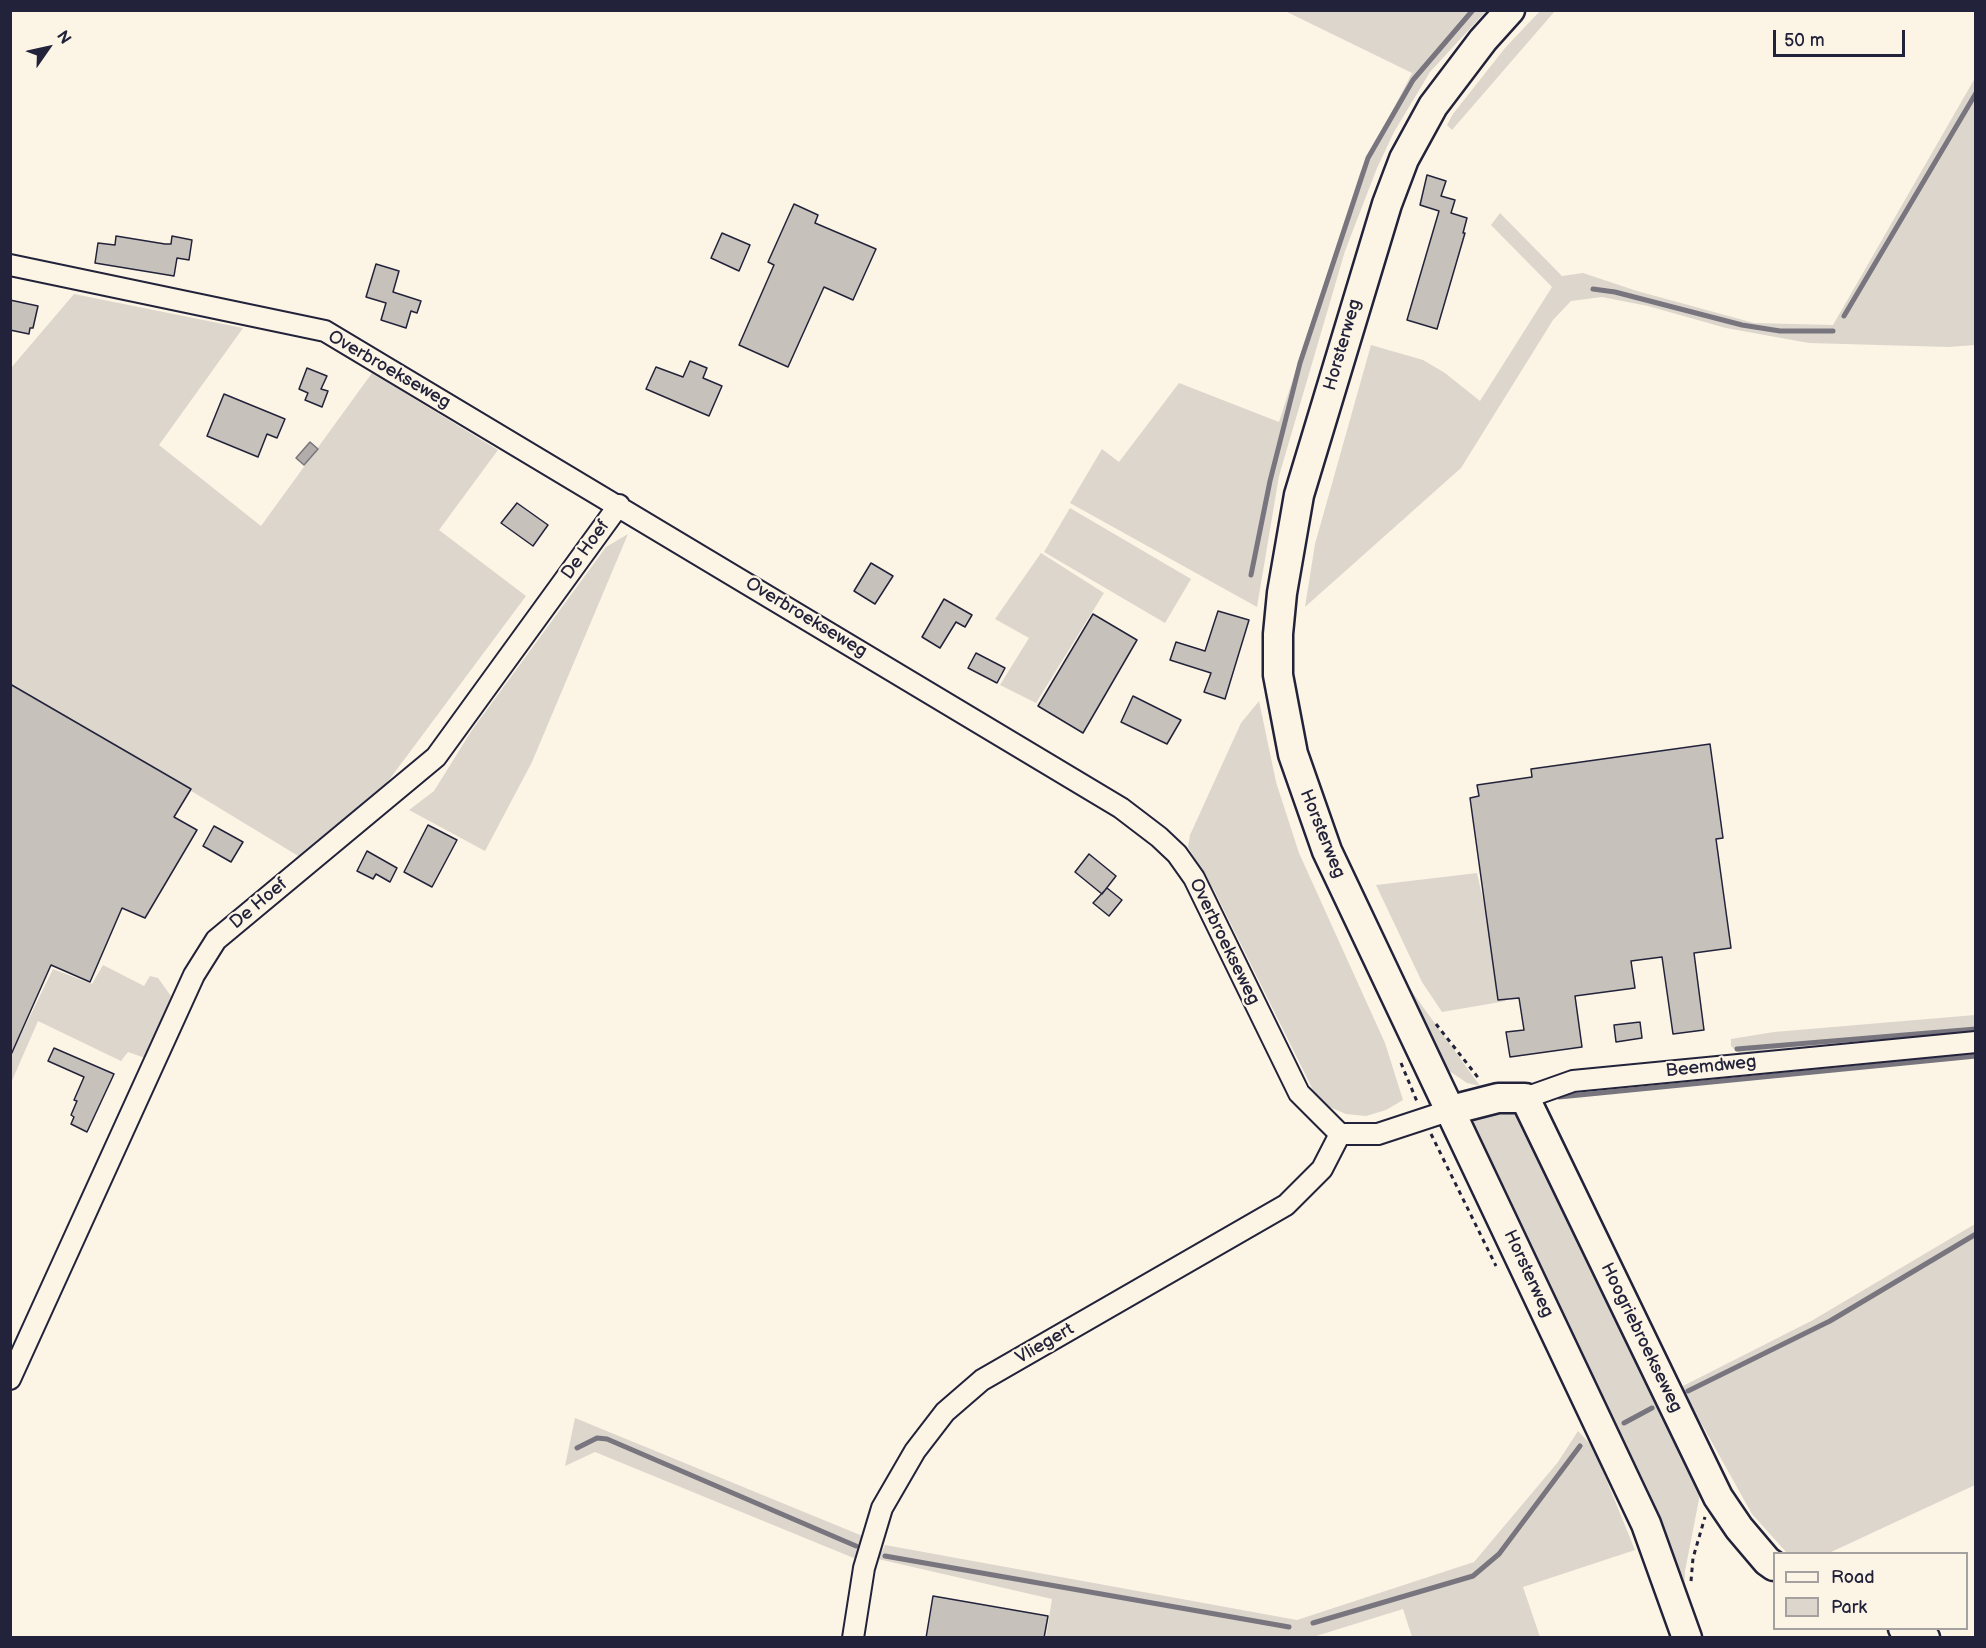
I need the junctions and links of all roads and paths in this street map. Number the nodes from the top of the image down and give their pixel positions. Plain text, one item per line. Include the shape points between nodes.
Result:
1 (1510, 10) edge
2 (10, 266) edge
3 (619, 505) junction
4 (1432, 1019) dead end
5 (1976, 1042) edge
6 (1399, 1057) dead end
7 (1512, 1098) junction
8 (1451, 1110) junction
9 (1424, 1119) junction
10 (1340, 1134) junction
11 (10, 1379) edge
12 (1718, 1497) junction
13 (1773, 1565) edge
14 (1691, 1586) dead end
15 (1905, 1630) edge
16 (854, 1638) edge
17 (1687, 1638) edge
18 (1925, 1638) edge

1 - 8 street, Horsterweg via 1433,106 1404,159 1387,204 1299,495 1278,634 1282,706 1309,806
2 - 3 street, Overbroekseweg via 326,331
3 - 10 street, Overbroekseweg via 1121,808 1159,837 1194,878 1299,1093
3 - 11 street, De Hoef via 436,757 216,940 194,975
4 - 7 path via 1484,1084
5 - 7 street, Beemdweg via 1573,1081
6 - 9 path
7 - 8 street, Beemdweg
7 - 12 street, Hoogriebroekseweg
8 - 9 street
8 - 17 street, Horsterweg via 1647,1524
9 - 10 street via 1378,1134
10 - 16 street, Vliegert via 1322,1169 1286,1205 982,1380 945,1412 915,1451 882,1508 864,1569
12 - 13 street, Hoogriebroekseweg via 1739,1528
12 - 14 path via 1701,1529
15 - 18 street

